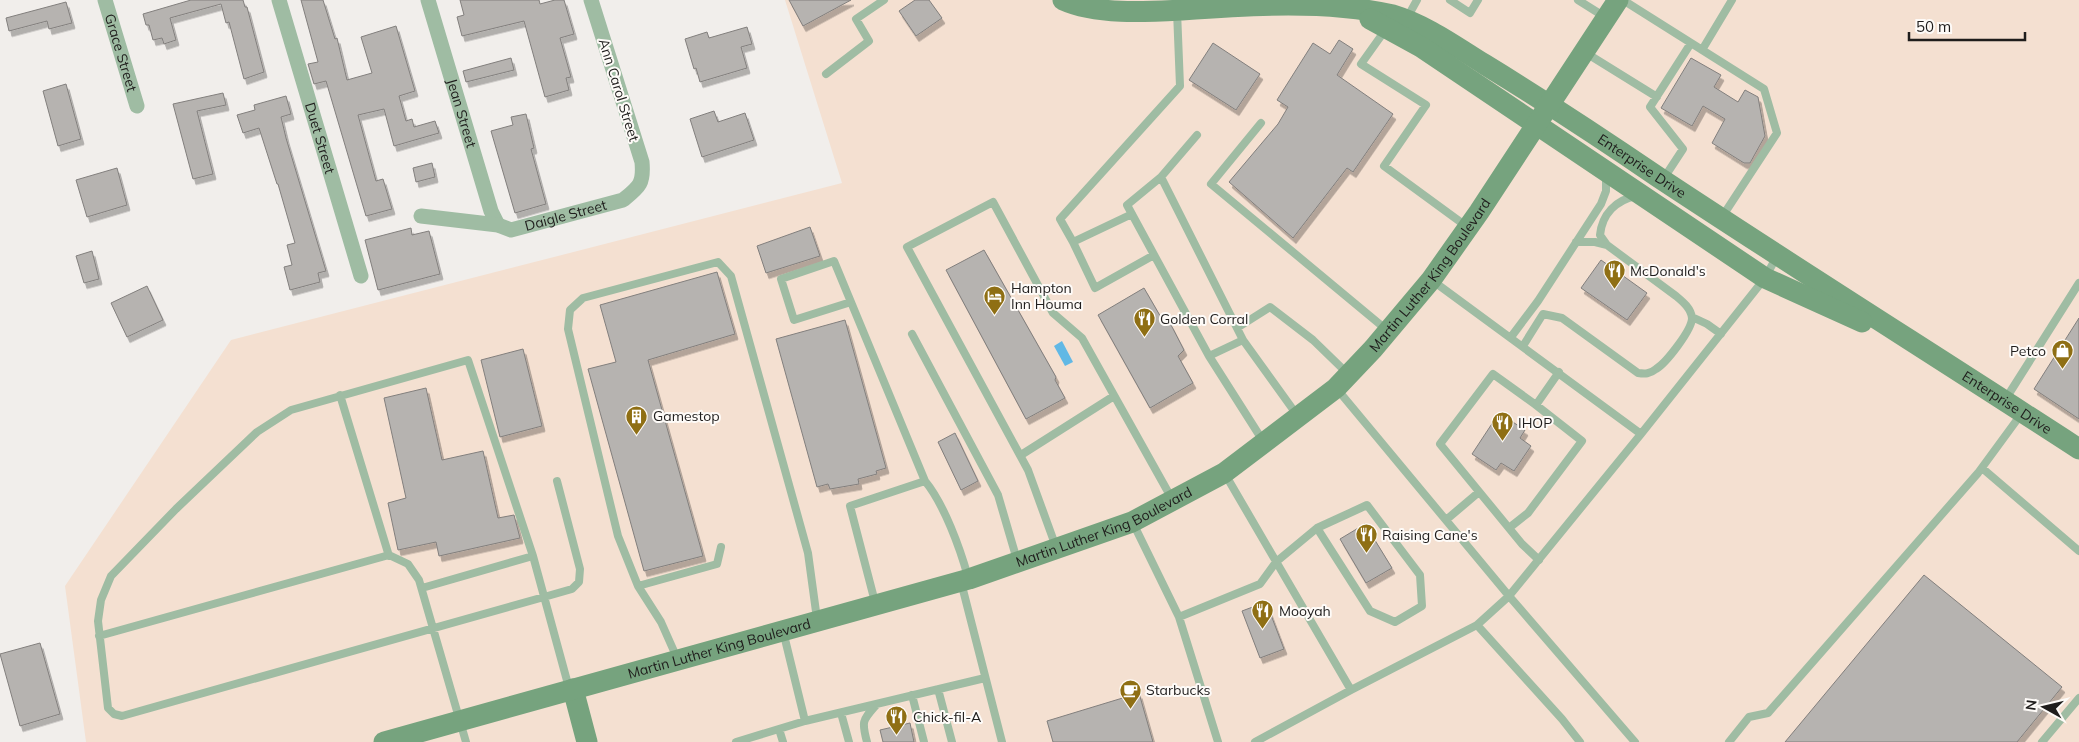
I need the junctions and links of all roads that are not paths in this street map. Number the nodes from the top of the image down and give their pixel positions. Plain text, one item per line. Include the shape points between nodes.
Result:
1 (104, 0) edge
2 (279, 0) edge
3 (428, 0) edge
4 (591, 0) edge
5 (884, 0) edge
6 (1063, 0) edge
7 (1417, 0) edge
8 (1450, 0) edge
9 (1478, 0) edge
10 (1578, 0) edge
11 (1618, 0) edge
12 (1623, 0) edge
13 (1732, 0) edge
14 (1256, 2) edge
15 (1337, 2) edge
16 (1177, 10) junction
17 (1606, 18) junction
18 (1397, 23) junction
19 (1691, 43) junction
20 (1702, 50) junction
21 (1584, 51) junction
22 (826, 74) dead end
23 (1657, 96) junction
24 (1550, 104) junction
25 (137, 106) dead end
26 (1261, 123) dead end
27 (1537, 124) junction
28 (1197, 135) dead end
29 (1606, 171) junction
30 (1161, 177) junction
31 (641, 180) joint
32 (1663, 180) junction
33 (1641, 194) junction
34 (1132, 214) junction
35 (421, 216) dead end
36 (1720, 218) junction
37 (498, 225) junction
38 (1468, 228) junction
39 (1073, 242) junction
40 (1576, 242) junction
41 (1607, 245) junction
42 (1154, 255) junction
43 (1777, 256) junction
44 (361, 276) dead end
45 (1765, 278) junction
46 (1431, 280) junction
47 (2079, 282) edge
48 (851, 302) junction
49 (1692, 317) junction
50 (1237, 328) junction
51 (1388, 331) junction
52 (912, 334) dead end
53 (1721, 334) junction
54 (1510, 337) junction
55 (1243, 340) junction
56 (1523, 346) junction
57 (1935, 355) junction
58 (1209, 356) junction
59 (1559, 372) junction
60 (1342, 381) junction
61 (340, 395) junction
62 (1114, 396) junction
63 (1536, 405) junction
64 (2014, 406) junction
65 (1298, 416) junction
66 (1642, 434) junction
67 (1264, 443) junction
68 (2079, 449) edge
69 (1021, 456) junction
70 (1982, 468) junction
71 (1224, 472) junction
72 (557, 481) dead end
73 (925, 482) junction
74 (1479, 492) junction
75 (1173, 500) junction
76 (1446, 520) junction
77 (1132, 522) junction
78 (1317, 528) junction
79 (1509, 528) junction
80 (721, 547) dead end
81 (1056, 549) junction
82 (2079, 551) edge
83 (390, 556) junction
84 (533, 556) junction
85 (1539, 560) junction
86 (1276, 562) junction
87 (1018, 563) junction
88 (965, 580) junction
89 (638, 586) junction
90 (422, 588) junction
91 (1509, 596) junction
92 (544, 597) junction
93 (876, 606) junction
94 (1179, 617) junction
95 (818, 620) junction
96 (1477, 625) junction
97 (434, 628) junction
98 (783, 630) junction
99 (99, 636) junction
100 (678, 660) junction
101 (986, 678) junction
102 (938, 689) junction
103 (571, 690) junction
104 (1351, 690) junction
105 (912, 695) junction
106 (2079, 698) edge
107 (877, 704) junction
108 (841, 713) junction
109 (460, 721) junction
110 (804, 721) junction
111 (779, 729) junction
112 (409, 739) edge
113 (384, 742) edge
114 (466, 742) edge
115 (587, 742) edge
116 (736, 742) edge
117 (783, 742) edge
118 (849, 742) edge
119 (867, 742) edge
120 (924, 742) edge
121 (952, 742) edge
122 (1002, 742) edge
123 (1218, 742) edge
124 (1255, 742) edge
125 (1580, 742) edge
126 (1635, 742) edge
127 (1729, 742) edge
128 (2042, 742) edge

1 - 25 street, Grace Street
2 - 44 street, Duet Street
3 - 37 street, Jean Street via 491,211
4 - 31 street, Ann Carol Street via 642,162
5 - 22 lane via 856,19 869,41
6 - 16 street, Enterprise Drive via 1073,5 1134,13
7 - 18 lane
8 - 9 lane via 1470,13
10 - 17 lane
11 - 17 street, Martin Luther King Boulevard
12 - 19 lane
13 - 20 lane
14 - 15 street, Enterprise Drive
14 - 16 street, Enterprise Drive
15 - 18 street, Enterprise Drive via 1368,8
16 - 39 lane via 1180,86 1060,219
17 - 21 street, Martin Luther King Boulevard
18 - 24 street, Enterprise Drive via 1424,27
18 - 27 street, Enterprise Drive via 1421,47
18 - 38 lane via 1361,64 1426,105 1384,166
19 - 20 lane
19 - 23 lane
20 - 36 lane via 1764,89 1777,133
21 - 23 lane
21 - 24 street, Martin Luther King Boulevard
23 - 32 lane via 1650,107 1683,149
24 - 27 street, Martin Luther King Boulevard
24 - 32 street, Enterprise Drive
26 - 51 lane via 1211,184
27 - 29 street, Enterprise Drive
27 - 38 street, Martin Luther King Boulevard
28 - 30 lane
29 - 33 street, Enterprise Drive
29 - 40 lane via 1606,191 1601,204
30 - 34 lane via 1127,205
30 - 50 lane
31 - 37 street, Daigle Street via 638,188 623,200 511,230
32 - 36 street, Enterprise Drive
33 - 41 lane via 1622,198 1601,224 1600,235
33 - 45 street, Enterprise Drive
34 - 39 lane
34 - 42 lane
35 - 37 street, Daigle Street
36 - 43 street, Enterprise Drive
38 - 46 street, Martin Luther King Boulevard
39 - 42 lane via 1096,288
40 - 41 lane
40 - 54 lane
41 - 49 lane via 1676,296
42 - 58 lane
43 - 45 lane
43 - 57 street, Enterprise Drive
45 - 53 lane
45 - 57 street, Enterprise Drive
46 - 51 street, Martin Luther King Boulevard
46 - 54 lane
47 - 64 lane
48 - 48 lane via 834,261 781,279 794,320
48 - 73 lane
49 - 53 lane
49 - 56 lane via 1688,332 1658,369 1649,374 1638,374 1562,318 1552,315 1544,314
50 - 55 lane
50 - 60 lane via 1270,307 1313,340
51 - 60 street, Martin Luther King Boulevard
52 - 87 lane via 998,495
53 - 66 lane
54 - 56 lane
55 - 58 lane
55 - 65 lane
56 - 59 lane
57 - 64 street, Enterprise Drive
58 - 67 lane
59 - 63 lane
59 - 66 lane
60 - 65 street, Martin Luther King Boulevard
60 - 76 lane
61 - 83 lane
61 - 84 lane via 468,360
61 - 99 lane via 291,410 257,432 170,516 111,576 101,600
62 - 69 lane
62 - 69 lane via 1082,338 1054,313 993,202 907,247
62 - 75 lane
63 - 74 lane via 1492,374 1440,444
63 - 79 lane via 1582,442 1528,513
64 - 68 street, Enterprise Drive
64 - 70 lane
65 - 67 street, Martin Luther King Boulevard
66 - 85 lane
67 - 71 street, Martin Luther King Boulevard
69 - 81 lane
70 - 82 lane
70 - 127 lane via 1768,714 1749,717
71 - 75 street, Martin Luther King Boulevard
71 - 86 lane
72 - 92 lane via 580,569 579,582 572,589
73 - 88 lane via 933,490 960,551
73 - 93 lane via 850,506
74 - 76 lane
74 - 79 lane
75 - 77 street, Martin Luther King Boulevard
76 - 91 lane
77 - 81 street, Martin Luther King Boulevard
77 - 94 lane
78 - 78 lane via 1370,611 1395,622 1422,606 1420,575 1367,505
78 - 86 lane
79 - 85 lane
80 - 89 lane via 717,564
81 - 87 street, Martin Luther King Boulevard
83 - 90 lane via 415,571
83 - 99 lane
84 - 90 lane
84 - 92 lane
85 - 91 lane
86 - 94 lane via 1260,584
86 - 104 lane
87 - 88 street, Martin Luther King Boulevard
88 - 93 street, Martin Luther King Boulevard
88 - 101 lane
89 - 95 lane via 618,536 567,320 570,310 583,298 718,262 731,276 808,553
89 - 100 lane via 661,622
90 - 97 lane
91 - 96 lane
91 - 126 lane
92 - 97 lane
92 - 103 lane
93 - 95 street, Martin Luther King Boulevard
94 - 123 lane
95 - 98 street, Martin Luther King Boulevard
96 - 104 lane
96 - 125 lane
97 - 99 lane via 122,716 108,708
97 - 109 lane
98 - 100 street, Martin Luther King Boulevard
98 - 110 lane
100 - 103 street, Martin Luther King Boulevard
101 - 102 lane
101 - 122 lane
102 - 105 lane
102 - 121 lane
103 - 109 street, Martin Luther King Boulevard
103 - 115 street
104 - 124 lane
105 - 107 lane
105 - 120 lane
106 - 128 lane
107 - 108 lane
107 - 119 lane via 863,725
108 - 110 lane
108 - 118 lane
109 - 112 street, Martin Luther King Boulevard
109 - 114 lane
110 - 111 lane
111 - 116 lane
111 - 117 lane
112 - 113 street, Martin Luther King Boulevard

